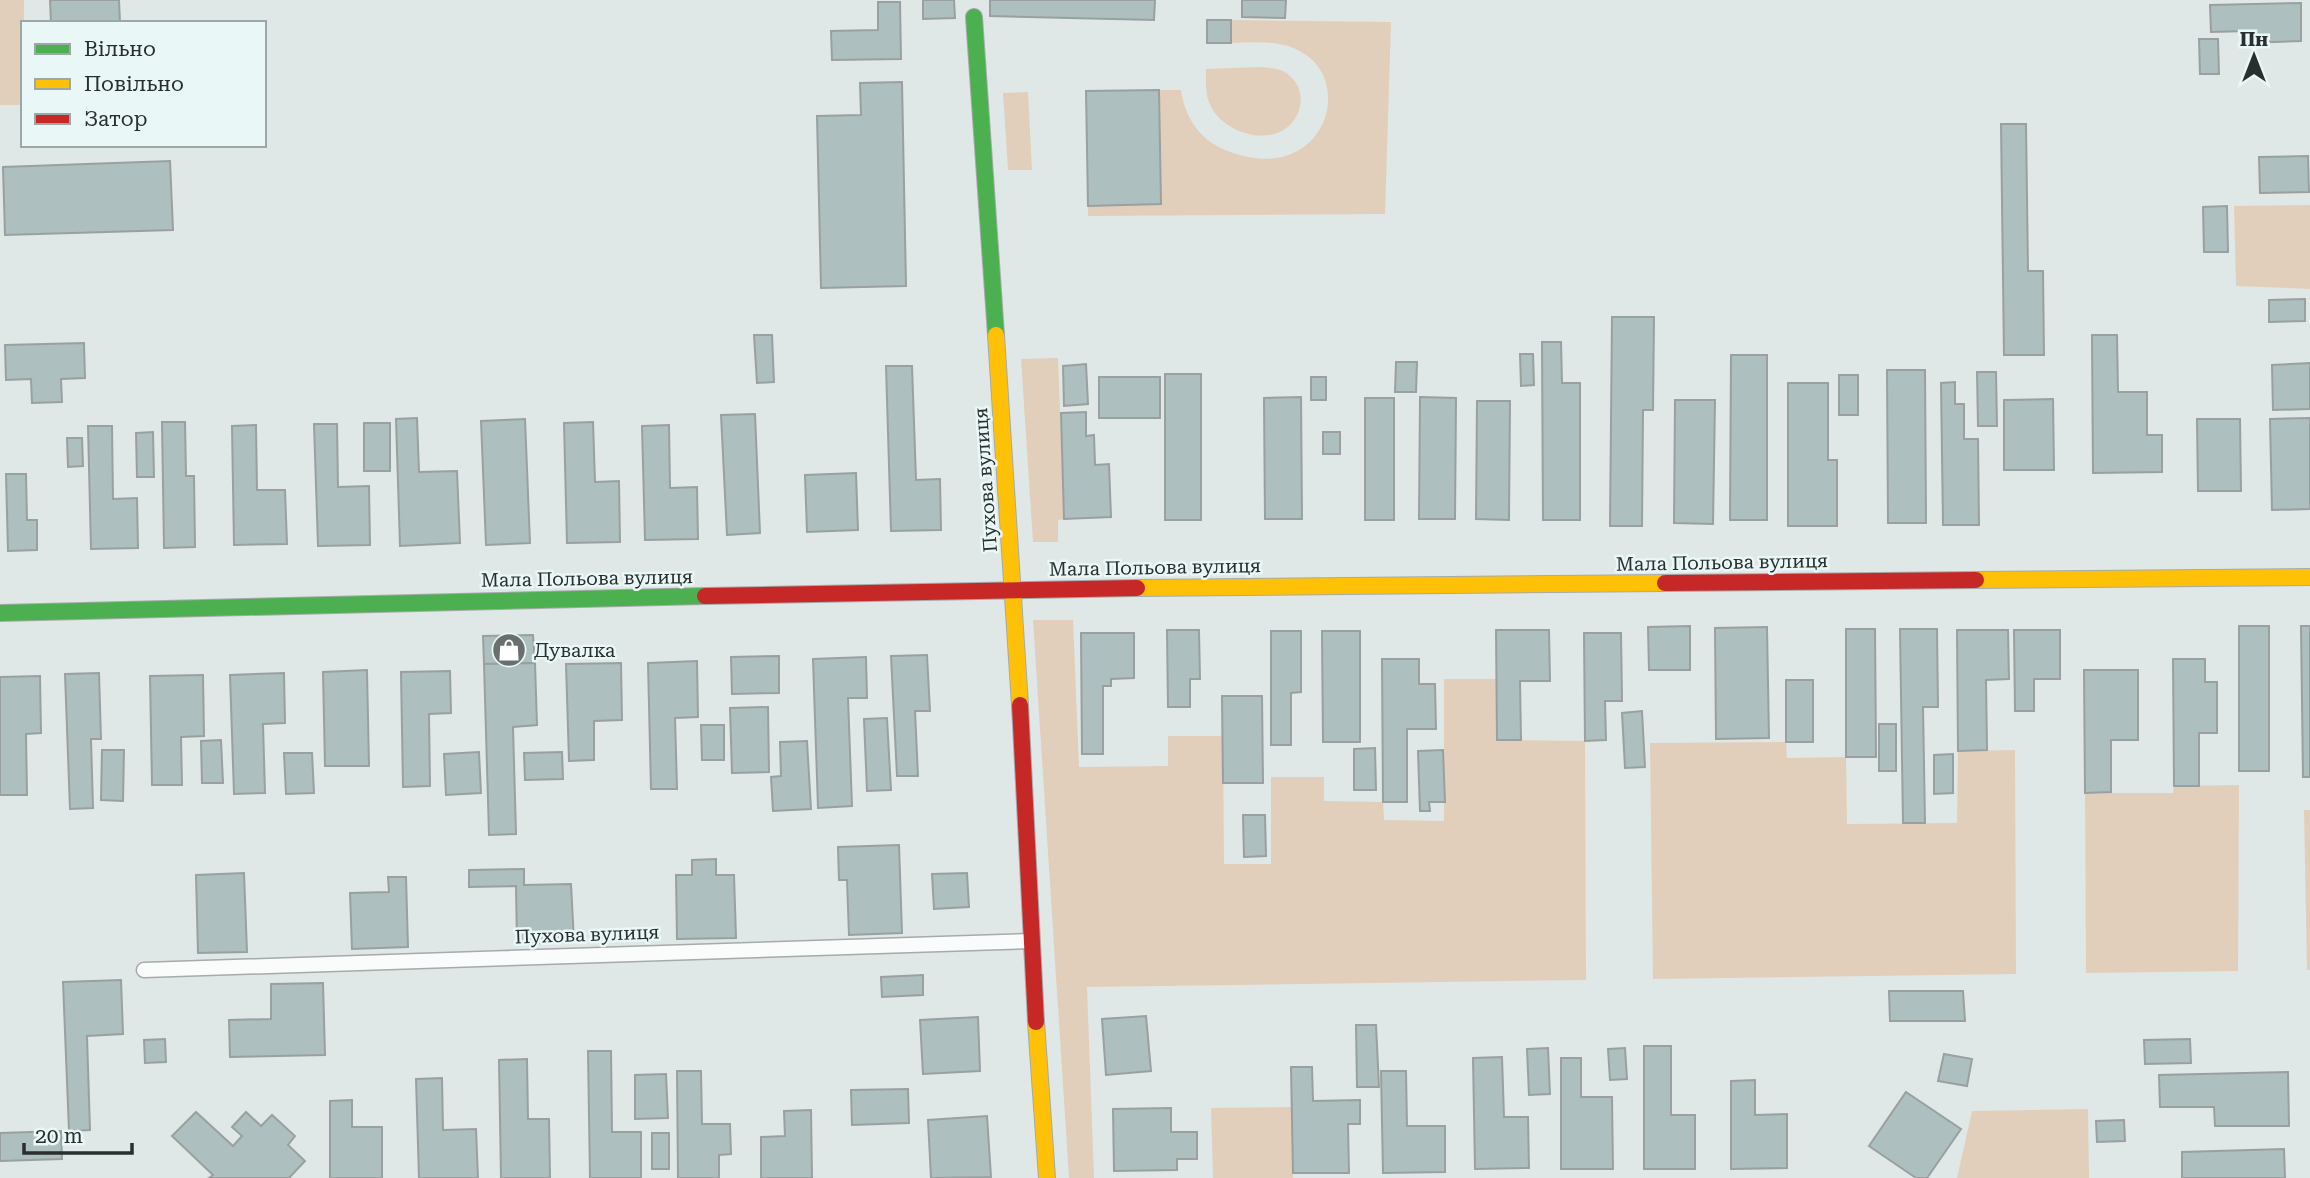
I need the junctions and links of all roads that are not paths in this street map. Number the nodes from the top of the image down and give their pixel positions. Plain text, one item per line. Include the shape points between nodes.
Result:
1 (974, 17) dead end
2 (2310, 577) edge
3 (1014, 589) junction
4 (0, 613) edge
5 (1031, 941) junction
6 (144, 970) dead end
7 (1047, 1178) edge

1 - 3 street, Пухова вулиця
2 - 3 street, Мала Польова вулиця
3 - 4 street, Мала Польова вулиця
3 - 5 street, Пухова вулиця
5 - 6 lane, Пухова вулиця
5 - 7 street, Пухова вулиця

